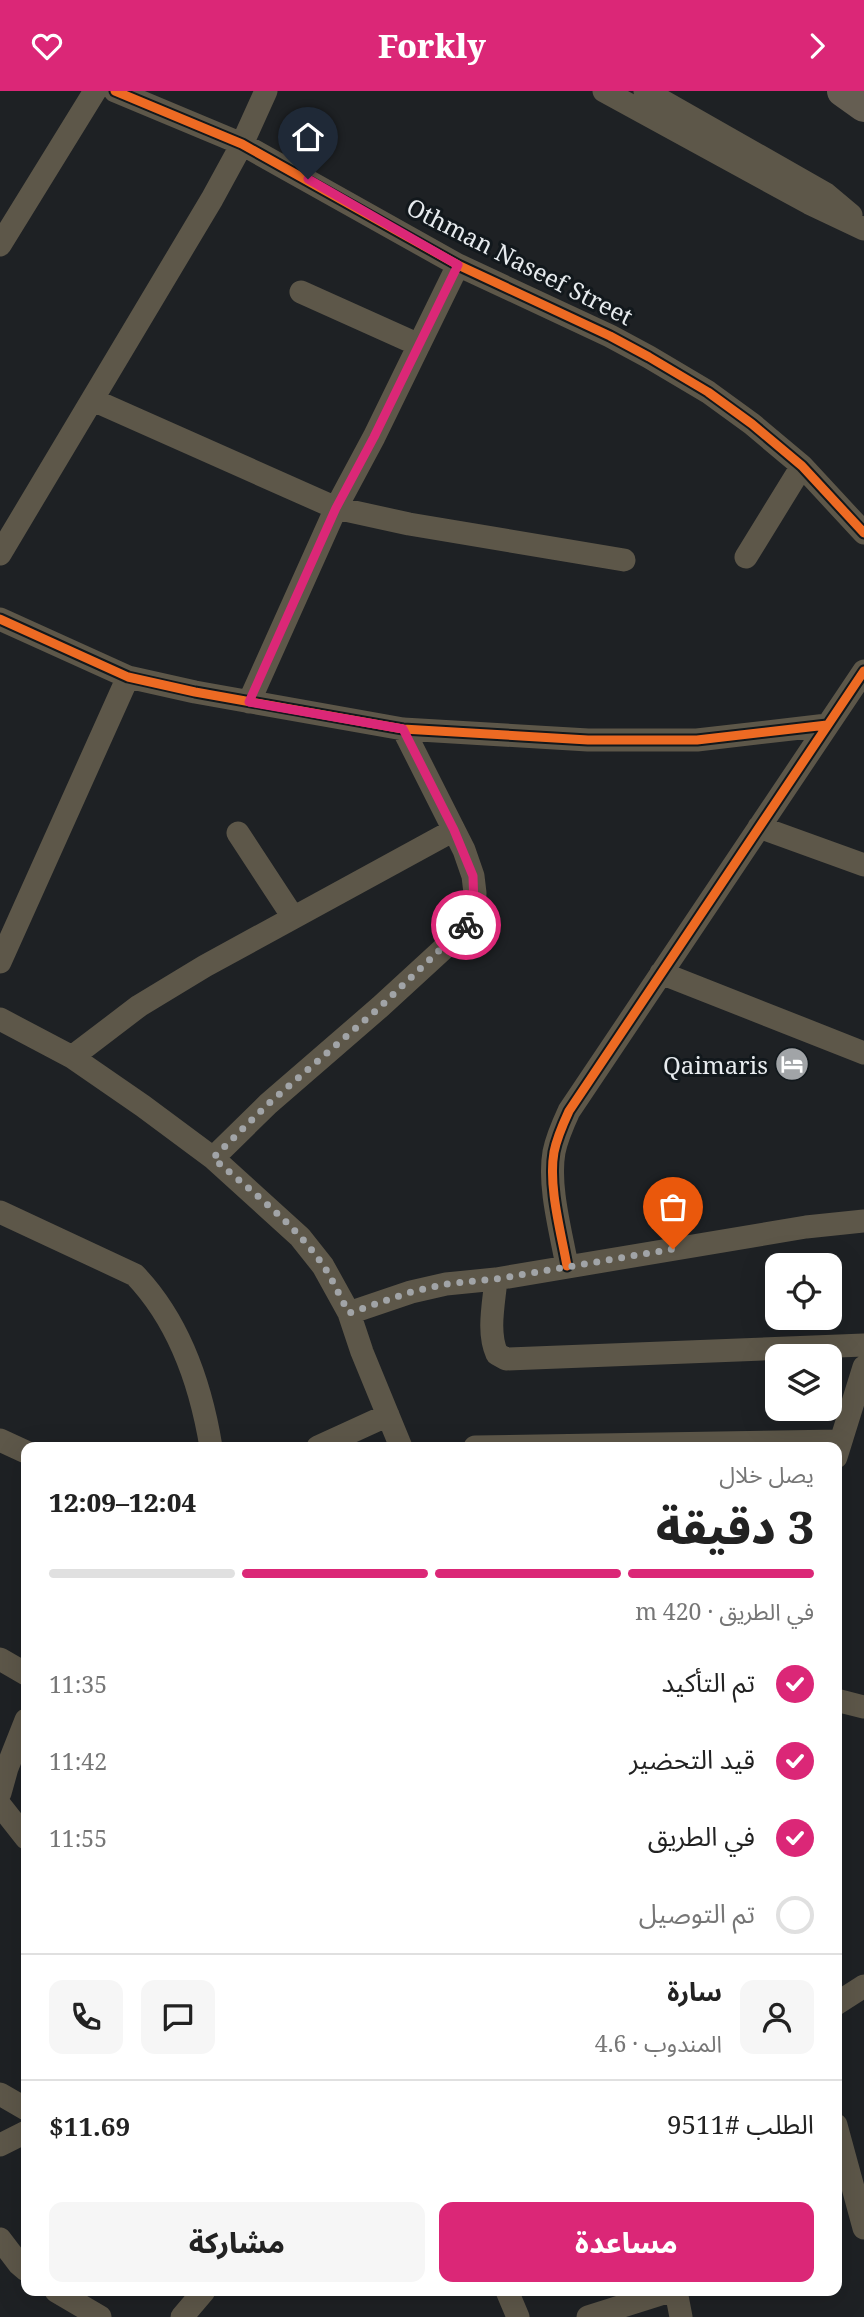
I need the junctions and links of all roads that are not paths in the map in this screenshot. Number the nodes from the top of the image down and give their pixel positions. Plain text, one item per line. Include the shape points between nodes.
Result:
1 (95, 91) edge
2 (115, 91) edge
3 (266, 91) edge
4 (604, 91) edge
5 (645, 91) edge
6 (843, 91) edge
7 (864, 106) edge
8 (242, 144) junction
9 (861, 228) edge
10 (0, 245) edge
11 (458, 265) junction
12 (301, 292) dead end
13 (419, 345) junction
14 (93, 400) junction
15 (802, 466) junction
16 (336, 508) junction
17 (864, 534) edge
18 (0, 554) edge
19 (746, 557) dead end
20 (624, 560) dead end
21 (0, 619) edge
22 (864, 671) edge
23 (128, 677) junction
24 (249, 702) junction
25 (827, 725) junction
26 (403, 729) junction
27 (759, 827) junction
28 (454, 830) junction
29 (238, 833) dead end
30 (864, 865) edge
31 (293, 917) junction
32 (0, 962) edge
33 (661, 973) junction
34 (0, 1019) edge
35 (864, 1053) edge
36 (72, 1057) junction
37 (213, 1158) junction
38 (0, 1212) edge
39 (864, 1221) edge
40 (567, 1266) junction
41 (496, 1279) junction
42 (349, 1313) junction
43 (864, 1345) edge
44 (864, 1367) edge
45 (859, 1403) edge
46 (388, 1415) junction
47 (0, 1440) edge
48 (210, 1442) edge
49 (329, 1442) edge
50 (399, 1442) edge
51 (842, 1442) edge
52 (21, 1449) edge
53 (0, 1659) edge
54 (21, 1671) edge
55 (842, 1702) edge
56 (864, 1707) edge
57 (21, 1733) edge
58 (0, 1793) edge
59 (0, 1805) edge
60 (21, 1832) edge
61 (864, 1986) edge
62 (842, 2000) edge
63 (0, 2094) edge
64 (21, 2106) edge
65 (21, 2134) edge
66 (0, 2145) edge
67 (842, 2147) edge
68 (864, 2228) edge
69 (0, 2239) edge
70 (21, 2266) edge
71 (64, 2296) edge
72 (200, 2296) edge
73 (509, 2296) edge
74 (654, 2296) edge
75 (677, 2296) edge
76 (100, 2317) edge
77 (182, 2317) edge
78 (518, 2317) edge
79 (588, 2317) edge
80 (681, 2317) edge

1 - 10 street
2 - 8 street, Othman Naseef Street
3 - 8 street
4 - 9 street
5 - 9 street via 826,194
6 - 7 highway
8 - 11 street, Othman Naseef Street
8 - 14 street
11 - 13 street
11 - 15 street, Othman Naseef Street via 649,357 708,392
12 - 13 street
13 - 16 street
14 - 16 street
14 - 18 street
15 - 17 street, Othman Naseef Street
15 - 19 street
16 - 20 street
16 - 24 street
21 - 23 street
22 - 25 street
23 - 24 street
23 - 32 street
24 - 26 street
25 - 26 street via 697,740 588,740
25 - 27 street
26 - 28 street
27 - 30 street
27 - 33 street
28 - 31 street
28 - 37 street via 475,893 470,920 463,930
29 - 31 street
31 - 36 street via 139,1006
33 - 35 street
33 - 40 street via 560,1129 554,1182
34 - 36 street
36 - 37 street
37 - 42 street via 300,1237 323,1266
38 - 48 street via 135,1275 146,1286 190,1366
39 - 40 street
40 - 41 street
41 - 42 street via 411,1292
41 - 43 street via 493,1346 496,1354 506,1359
42 - 46 street
44 - 45 street
45 - 51 street
46 - 49 street
46 - 50 street
47 - 52 street
53 - 54 street
55 - 56 street
57 - 58 street
59 - 60 street
61 - 62 street
63 - 64 street
65 - 66 street
67 - 68 street
69 - 70 street
71 - 76 street
72 - 77 street
73 - 78 street
74 - 79 street
75 - 80 street

